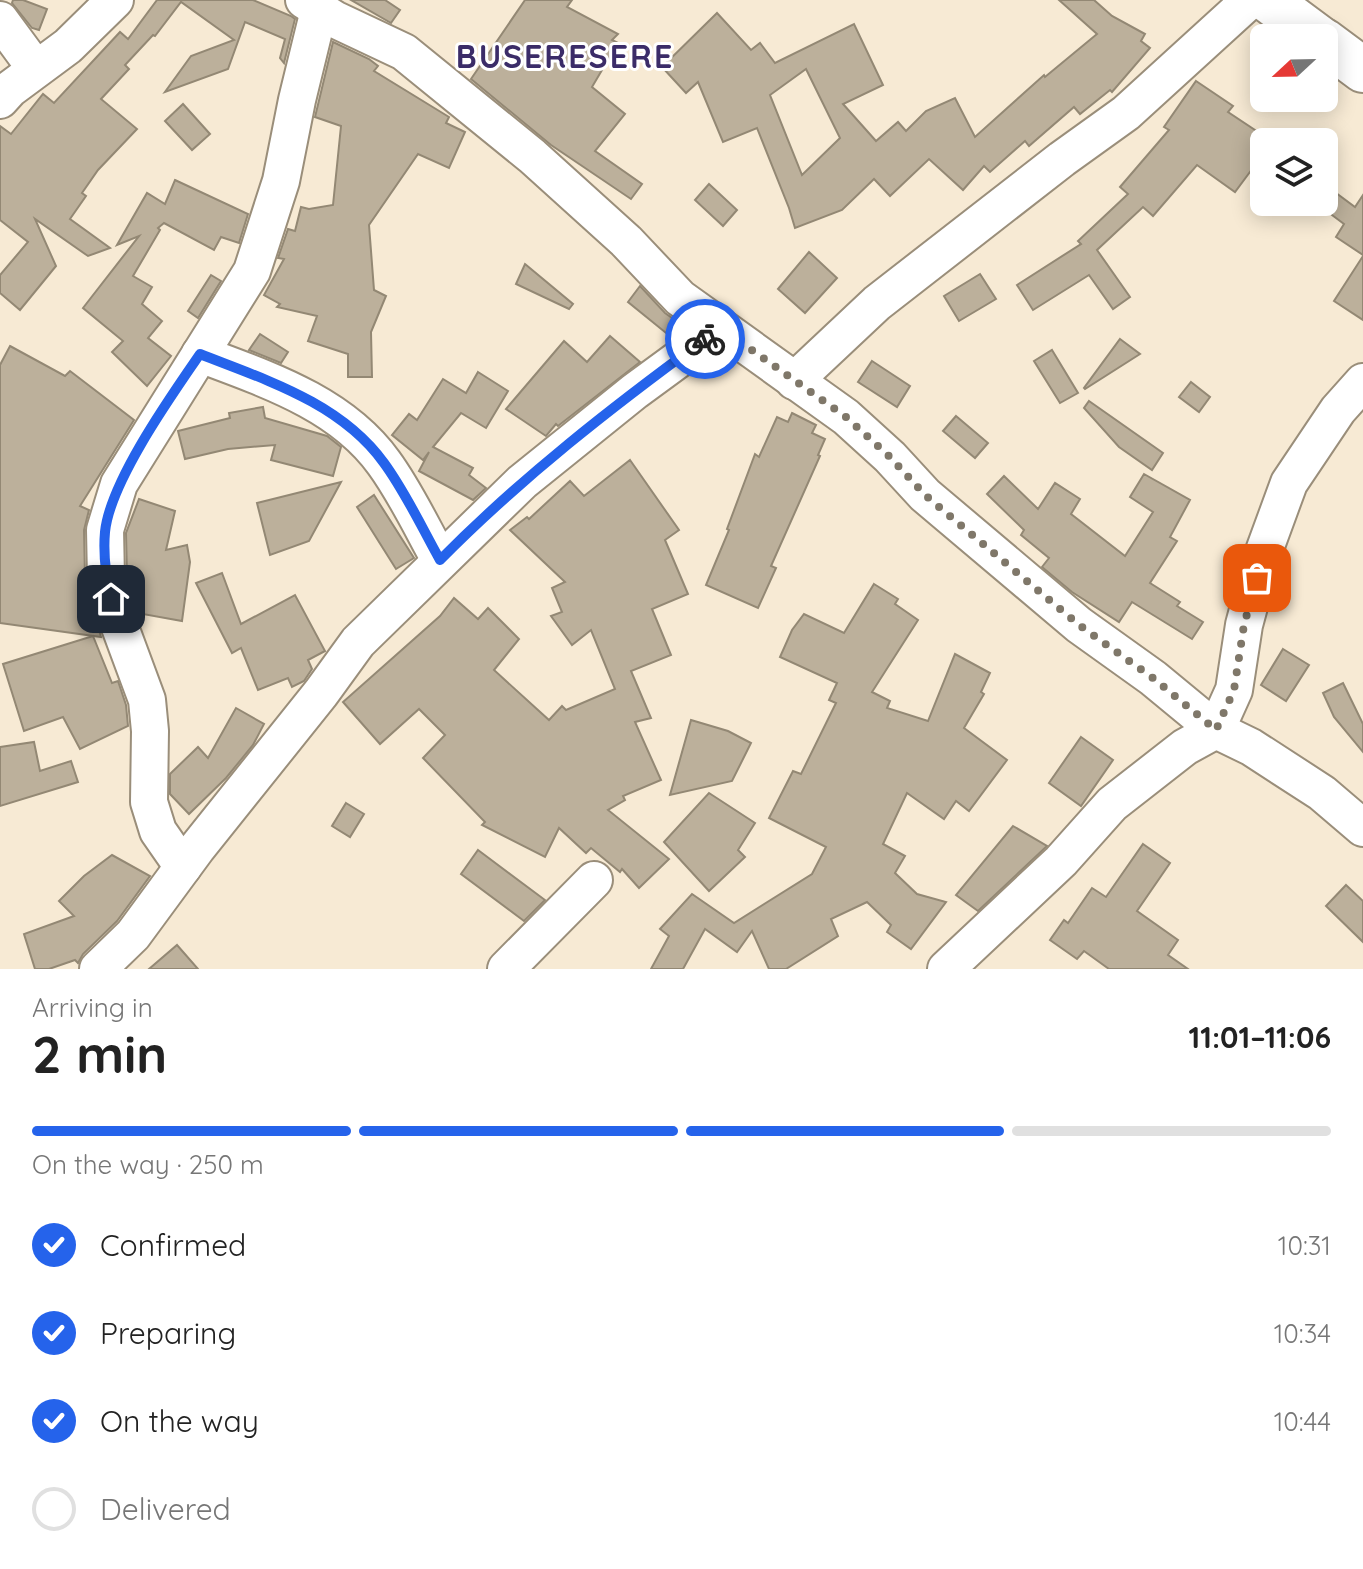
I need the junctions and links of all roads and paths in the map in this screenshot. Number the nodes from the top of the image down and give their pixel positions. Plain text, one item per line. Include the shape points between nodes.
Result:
1 (115, 0) edge
2 (1250, 0) edge
3 (1268, 0) edge
4 (312, 5) edge
5 (0, 20) edge
6 (1300, 24) edge
7 (1338, 52) edge
8 (36, 69) junction
9 (1363, 70) edge
10 (0, 100) edge
11 (721, 328) junction
12 (200, 354) junction
13 (794, 381) junction
14 (1363, 382) edge
15 (440, 560) junction
16 (1216, 730) junction
17 (1363, 828) edge
18 (183, 867) junction
19 (594, 880) dead end
20 (961, 965) edge
21 (98, 969) edge
22 (506, 969) edge

1 - 8 street
2 - 13 street via 1126,113 877,303
3 - 6 highway
4 - 11 street via 404,52 532,156 680,298
4 - 12 street via 281,181 252,271
5 - 8 street
7 - 9 highway
8 - 10 street
11 - 13 street
11 - 15 street via 522,482
12 - 15 street via 278,384 338,417 383,461
12 - 18 street via 119,484 105,530 106,578 147,700 149,802 158,831
13 - 16 street via 846,417 925,495 1079,625
14 - 16 street via 1289,483 1251,596 1234,690
15 - 18 street via 358,642
16 - 17 street via 1322,793
16 - 20 street via 1185,747 1112,804
18 - 21 street via 133,935
19 - 22 street

